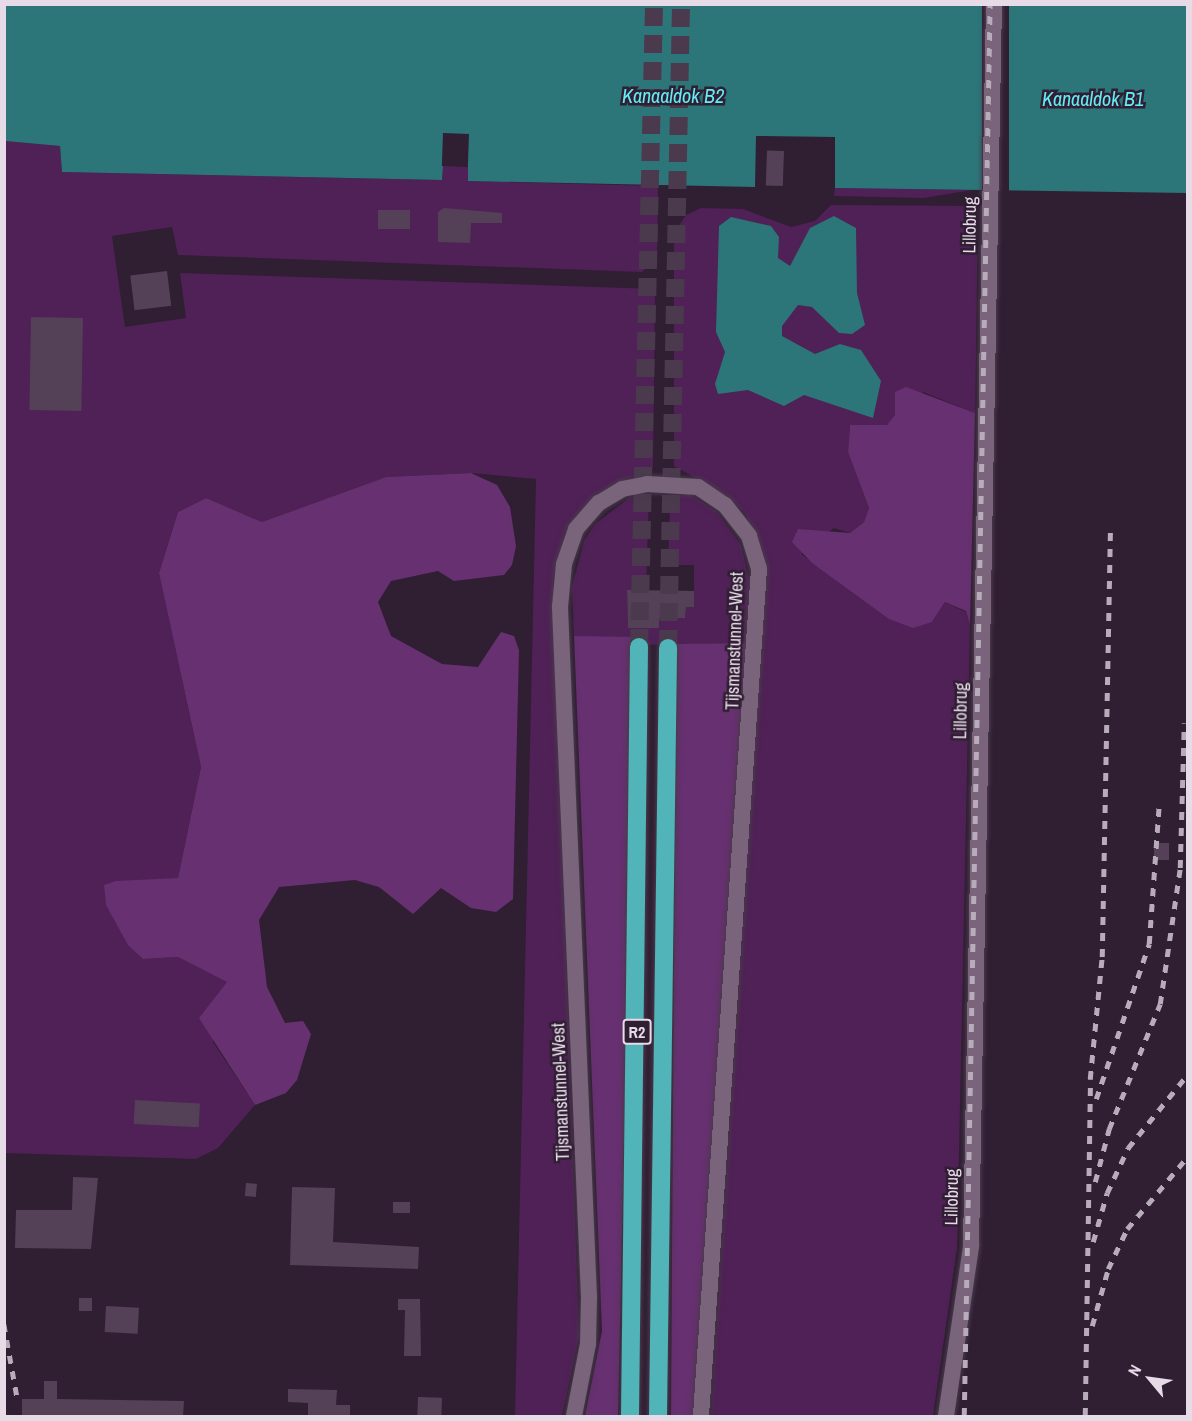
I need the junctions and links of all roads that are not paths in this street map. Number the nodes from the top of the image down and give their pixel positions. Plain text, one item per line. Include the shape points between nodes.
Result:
1 (994, 4) edge
2 (639, 647) tunnel mouth
3 (668, 648) tunnel mouth
4 (574, 1416) edge
5 (630, 1416) edge
6 (658, 1416) edge
7 (701, 1416) edge
8 (946, 1416) edge

1 - 8 street, Lillobrug via 971,1246
2 - 5 highway, R2
3 - 6 highway, R2
4 - 7 street, Tijsmanstunnel-West via 588,1344 589,1297 560,607 564,564 576,529 599,503 622,489 647,484 698,487 725,505 749,536 759,569

